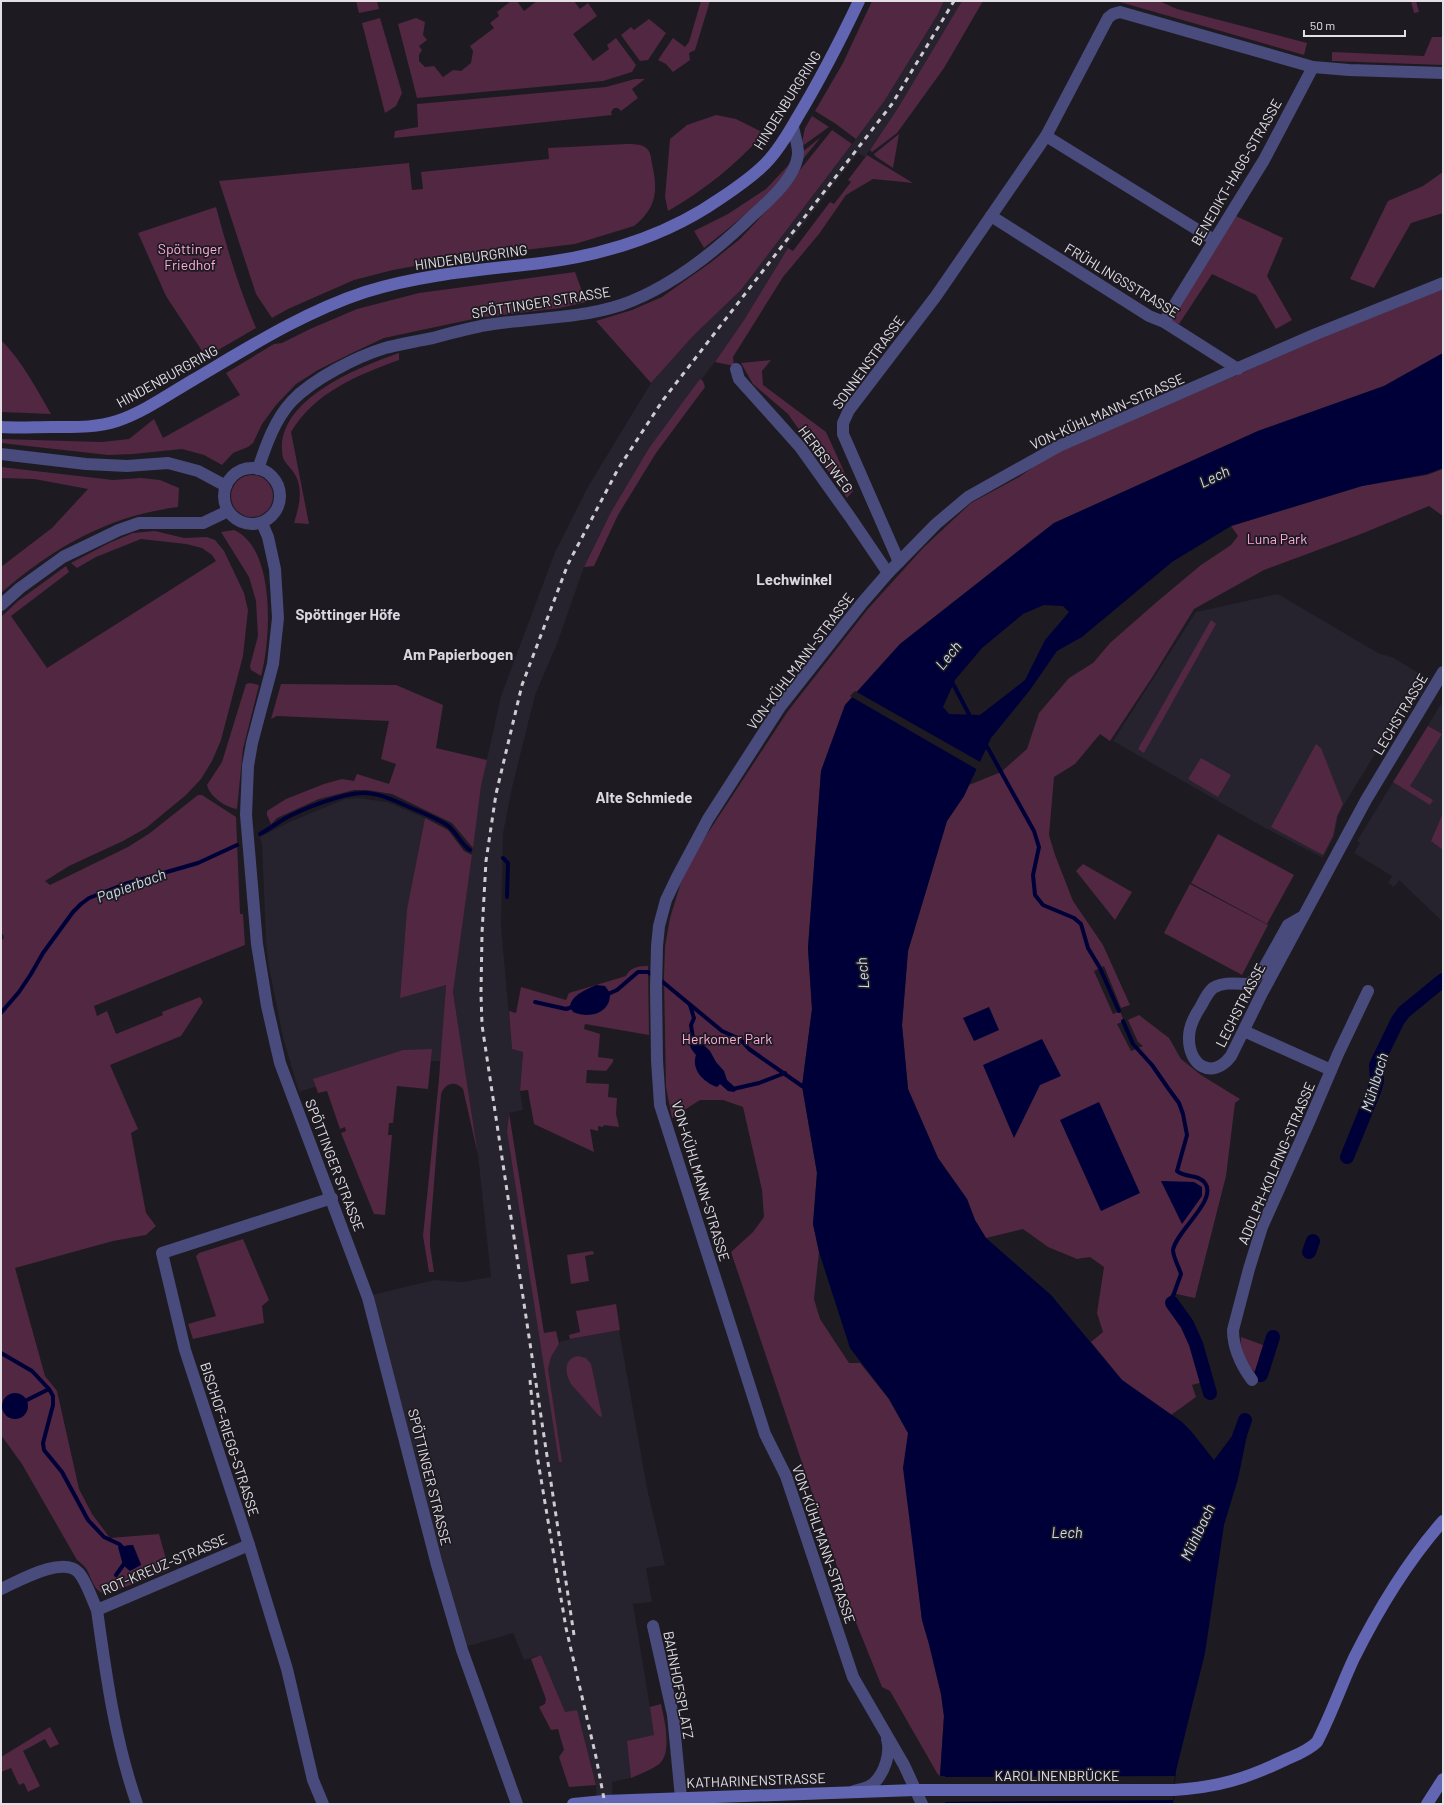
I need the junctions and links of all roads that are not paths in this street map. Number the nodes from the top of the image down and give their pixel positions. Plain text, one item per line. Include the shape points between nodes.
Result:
1 (859, 1) edge
2 (1313, 67) junction
3 (1443, 73) edge
4 (793, 126) junction
5 (1046, 136) junction
6 (991, 216) junction
7 (1214, 240) junction
8 (1443, 284) edge
9 (1164, 322) junction
10 (736, 369) dead end
11 (1238, 369) junction
12 (1, 427) edge
13 (1, 454) edge
14 (258, 469) junction
15 (226, 486) junction
16 (228, 511) junction
17 (262, 523) junction
18 (899, 562) junction
19 (888, 573) junction
20 (1, 606) edge
21 (1443, 672) edge
22 (1302, 917) junction
23 (1368, 991) dead end
24 (1244, 1031) junction
25 (1331, 1070) junction
26 (332, 1198) junction
27 (1252, 1380) dead end
28 (1443, 1521) edge
29 (249, 1545) junction
30 (1, 1589) edge
31 (97, 1610) junction
32 (653, 1626) dead end
33 (881, 1725) junction
34 (1443, 1779) edge
35 (916, 1790) junction
36 (940, 1790) joint
37 (852, 1791) junction
38 (681, 1798) junction
39 (744, 1800) edge
40 (137, 1804) edge
41 (323, 1804) edge
42 (517, 1804) edge
43 (573, 1804) edge
44 (922, 1804) edge
45 (1427, 1804) edge

1 - 4 main road, HINDENBURGRING
2 - 3 street
2 - 5 street via 1120,12 1108,18
2 - 7 street, BENEDIKT-HAGG-STRASSE via 1264,160
4 - 12 main road, HINDENBURGRING via 765,164 752,176 689,219 661,232 575,257 411,280 349,298 270,334 119,421 86,427
4 - 14 street, SPÖTTINGER STRASSE via 798,152 795,168 784,182 742,226 659,288 620,305 548,319 467,329 384,349 351,362 323,376 291,402 270,437
5 - 6 street
5 - 7 street
6 - 9 street, FRÜHLINGSSTRASSE via 1149,316
6 - 18 street, SONNENSTRASSE via 936,296 849,410 843,423 843,434
7 - 9 street, BENEDIKT-HAGG-STRASSE
8 - 11 street, VON-KÜHLMANN-STRASSE via 1316,334
9 - 11 street, FRÜHLINGSSTRASSE
10 - 19 street, HERBSTWEG via 739,379 800,447
11 - 18 street, VON-KÜHLMANN-STRASSE via 1049,451 968,497 936,524
13 - 15 street via 86,464 127,466 168,463 198,471
14 - 15 street via 239,472
14 - 17 street via 271,475 280,494 274,515
15 - 16 street via 224,499
16 - 17 street via 243,523
16 - 20 street via 203,523 139,523 119,530 63,557 20,588
17 - 26 street, SPÖTTINGER STRASSE via 275,569 278,610 273,664 248,766 247,833 257,944 280,1064
18 - 19 street, VON-KÜHLMANN-STRASSE
19 - 33 street, VON-KÜHLMANN-STRASSE via 780,707 708,819 666,900 659,926 656,975 657,1060 662,1112 765,1434 786,1476 853,1677
21 - 22 street, LECHSTRASSE via 1369,795
22 - 24 street, LECHSTRASSE
22 - 24 street, LECHSTRASSE via 1288,925 1264,968 1250,984 1224,984 1213,989 1205,998 1190,1028 1190,1052 1195,1062 1205,1068 1220,1067 1231,1056
23 - 25 street
24 - 25 street, ADOLPH-KOLPING-STRASSE
25 - 27 street, ADOLPH-KOLPING-STRASSE via 1262,1227 1233,1330 1240,1362
26 - 29 street, BISCHOF-RIEGG-STRASSE via 162,1253 186,1350
26 - 42 street, SPÖTTINGER STRASSE via 368,1298 435,1558 462,1650
28 - 36 main road, KAROLINENBRÜCKE via 1398,1578 1372,1622 1319,1737 1313,1745 1286,1760 1239,1780 1215,1786 1174,1790
29 - 31 street, ROT-KREUZ-STRASSE
29 - 41 street, BISCHOF-RIEGG-STRASSE via 287,1669 313,1780
30 - 31 street, ROT-KREUZ-STRASSE via 44,1570 68,1566 81,1575
31 - 40 street via 108,1686
32 - 38 street, BAHNHOFSPLATZ via 673,1715
33 - 35 street, VON-KÜHLMANN-STRASSE
33 - 37 street, VON-KÜHLMANN-STRASSE via 889,1748 884,1767 874,1783
34 - 45 main road
35 - 36 main road, KATHARINENSTRASSE
35 - 37 main road, KATHARINENSTRASSE
35 - 44 street, VON-KÜHLMANN-STRASSE
37 - 39 main road, KATHARINENSTRASSE
38 - 39 main road, KATHARINENSTRASSE
38 - 43 main road, KATHARINENSTRASSE

